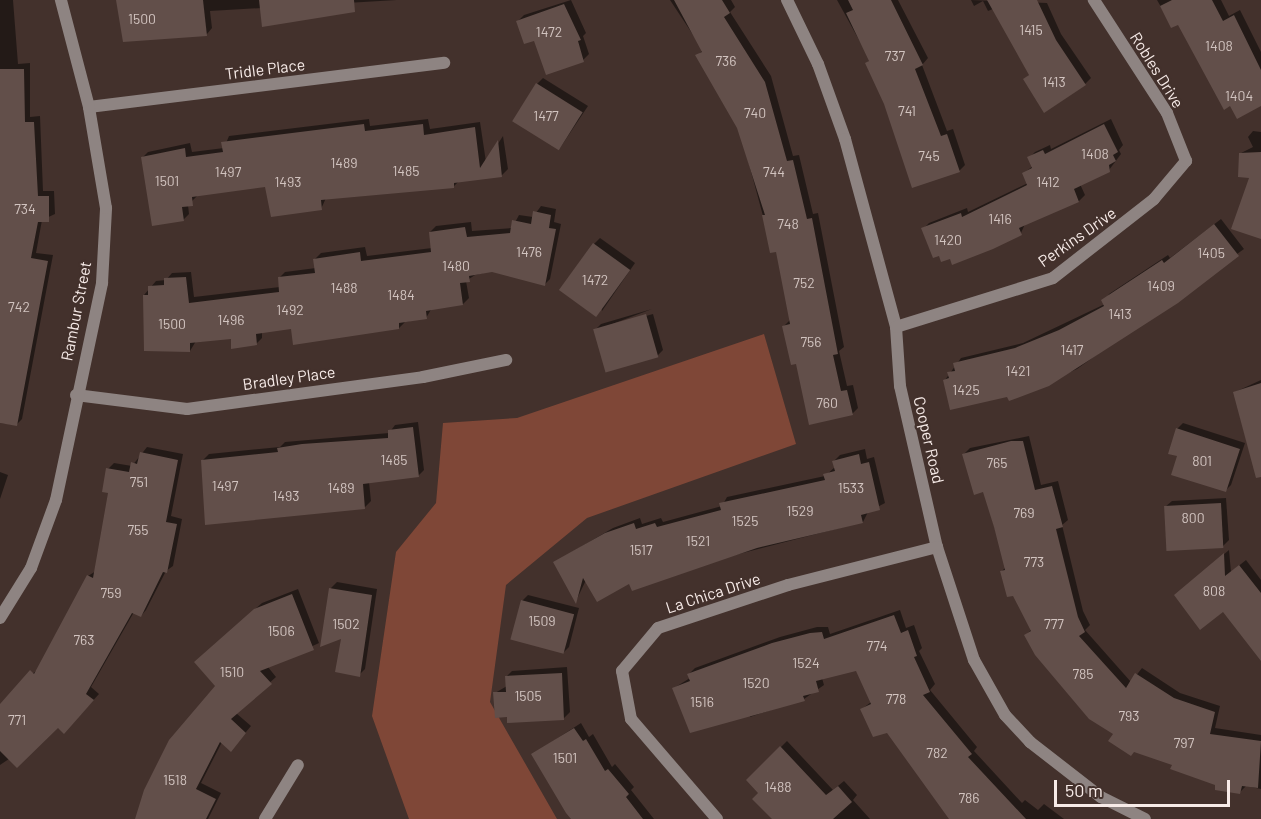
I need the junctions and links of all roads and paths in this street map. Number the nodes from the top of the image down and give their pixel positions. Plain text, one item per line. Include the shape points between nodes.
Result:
1 (61, 0) edge
2 (787, 0) edge
3 (1094, 0) edge
4 (444, 63) dead end
5 (89, 107) junction
6 (1186, 161) joint
7 (896, 327) junction
8 (506, 360) dead end
9 (76, 395) junction
10 (937, 547) junction
11 (0, 618) edge
12 (297, 765) dead end
13 (265, 819) edge
14 (717, 819) edge
15 (1145, 819) edge

1 - 5 street, Rambur Street
2 - 7 street, Cooper Road via 818,64 845,139
3 - 6 street, Robles Drive via 1167,113
4 - 5 street, Tridle Place
5 - 9 street, Rambur Street via 106,208 102,283
6 - 7 street, Perkins Drive via 1154,199 1053,278
7 - 10 street, Cooper Road via 900,386
8 - 9 street, Bradley Place via 423,377 187,409
9 - 11 street, Rambur Street via 56,500 31,568
10 - 14 street, La Chica Drive via 788,585 658,628 622,671 631,719
10 - 15 street, Cooper Road via 974,660 1005,715 1071,776 1101,797
12 - 13 street

